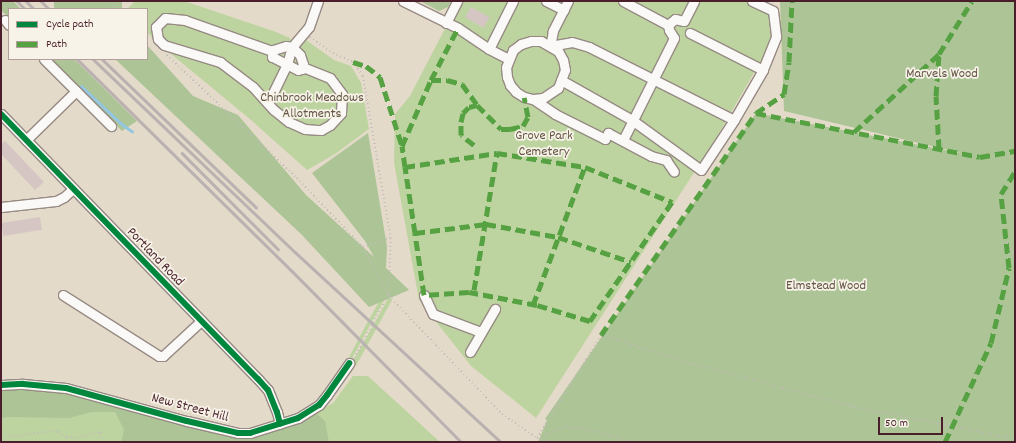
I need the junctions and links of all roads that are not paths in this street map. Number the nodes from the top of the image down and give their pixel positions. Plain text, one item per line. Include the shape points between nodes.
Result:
1 (318, 1) edge
2 (403, 1) edge
3 (457, 1) edge
4 (513, 1) edge
5 (546, 1) edge
6 (568, 1) edge
7 (694, 1) edge
8 (752, 1) edge
9 (773, 1) edge
10 (628, 2) edge
11 (564, 10) junction
12 (774, 11) junction
13 (684, 21) junction
14 (446, 23) junction
15 (668, 25) junction
16 (690, 33) junction
17 (674, 38) junction
18 (550, 46) junction
19 (292, 47) junction
20 (489, 49) junction
21 (272, 51) junction
22 (509, 59) junction
23 (45, 60) edge
24 (287, 64) junction
25 (303, 67) junction
26 (763, 70) junction
27 (561, 80) junction
28 (654, 80) junction
29 (76, 91) junction
30 (533, 99) junction
31 (268, 102) junction
32 (1, 114) edge
33 (632, 120) junction
34 (734, 120) junction
35 (111, 126) dead end
36 (26, 140) junction
37 (622, 140) junction
38 (674, 172) dead end
39 (73, 189) junction
40 (1, 207) edge
41 (63, 295) dead end
42 (424, 295) dead end
43 (495, 309) dead end
44 (201, 321) junction
45 (481, 332) junction
46 (470, 352) dead end
47 (351, 361) road end
48 (1, 385) edge
49 (280, 424) junction

1 - 19 street via 309,27
2 - 14 street
3 - 14 street
4 - 20 street
5 - 11 street
6 - 11 street
7 - 13 street
8 - 12 street
9 - 12 street
10 - 15 street
11 - 18 street via 553,31
12 - 26 street via 776,37
13 - 15 street via 675,19
13 - 16 street
14 - 20 street
15 - 17 street
16 - 17 street via 682,39
16 - 26 street
17 - 28 street
18 - 22 street via 541,41 531,40 513,50
18 - 27 street via 558,51 563,60 565,70
18 - 28 street via 572,42 589,47
19 - 21 street via 286,46
19 - 24 street
19 - 25 street via 300,55
20 - 22 street
21 - 24 street via 274,59
21 - 31 street via 185,20 165,18 156,27 158,39 164,45 220,62
22 - 30 street via 506,77 510,85 520,95
23 - 29 street
24 - 25 street via 298,70
24 - 31 street
25 - 31 street via 330,78 341,90 342,110 330,125 316,131 305,129 280,115
26 - 34 street
27 - 30 street via 558,88 551,94
27 - 33 street
28 - 33 street
28 - 34 street
29 - 35 street
29 - 36 street
30 - 37 street via 555,114 605,139 608,132
32 - 36 street, Portland Road
33 - 34 street via 701,170
33 - 37 street
36 - 39 street, Portland Road
37 - 38 street via 652,156 666,160
39 - 40 street via 56,201
39 - 44 street, Portland Road
41 - 44 street via 159,356 163,356
42 - 45 street via 432,314
43 - 45 street
44 - 49 street, Portland Road via 268,390
45 - 46 street
47 - 49 street, New Street Hill via 319,405 298,418
48 - 49 street, New Street Hill via 23,384 66,388 238,433 250,433

